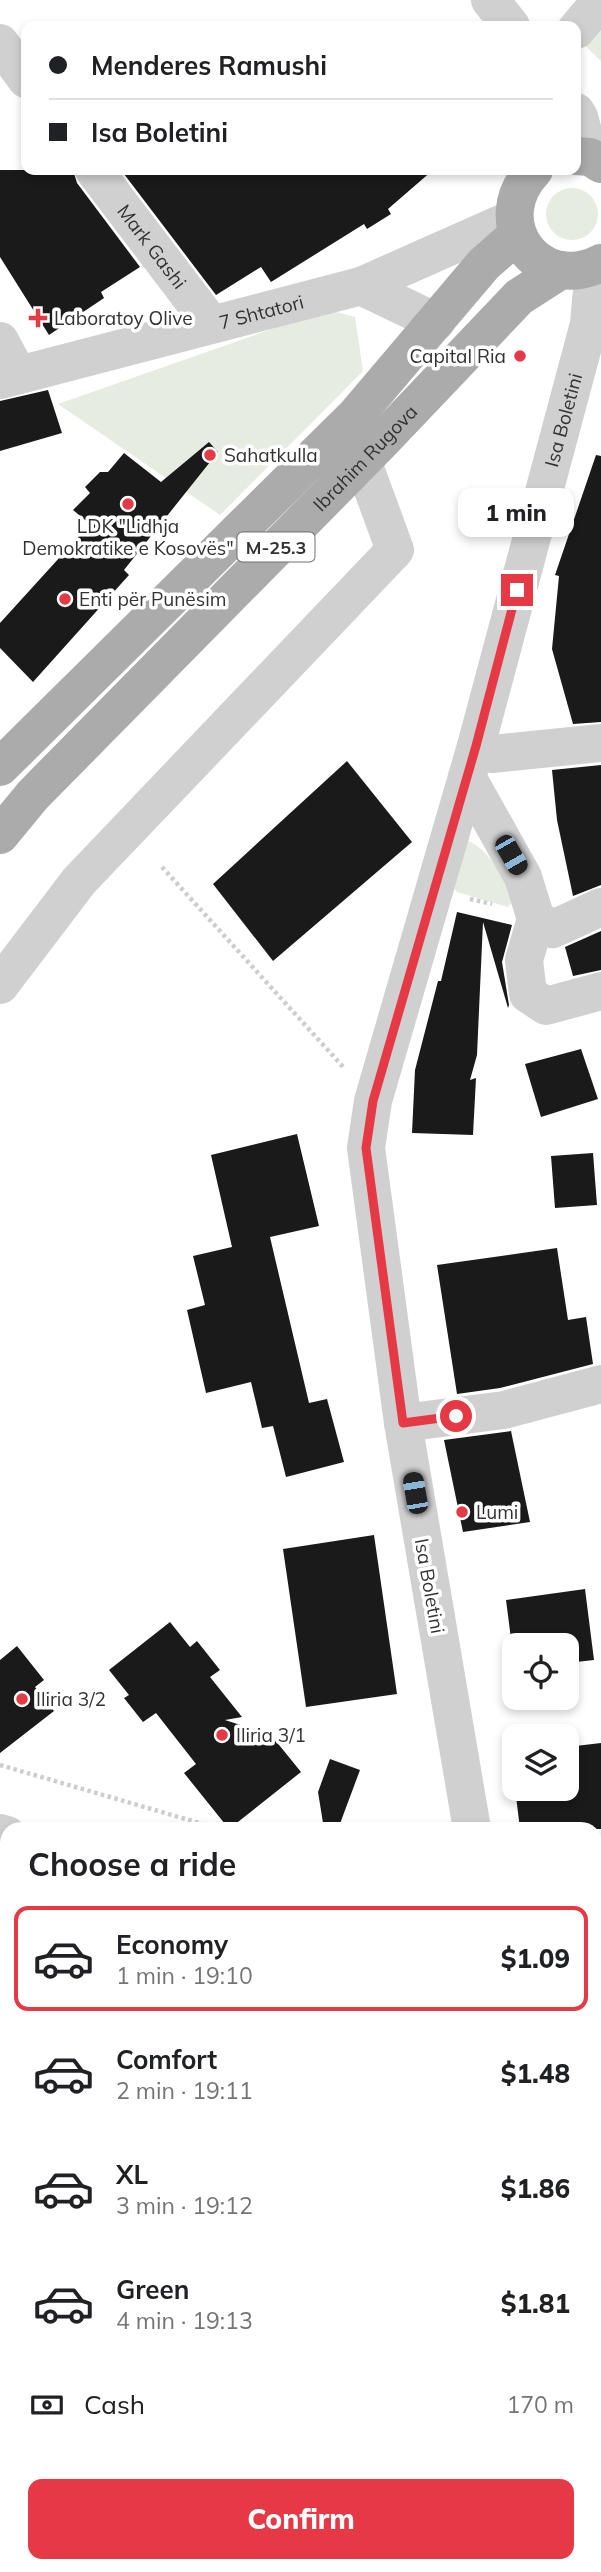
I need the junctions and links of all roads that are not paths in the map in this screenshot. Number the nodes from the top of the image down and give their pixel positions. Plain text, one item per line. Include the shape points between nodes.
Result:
1 (490, 0) edge
2 (601, 0) edge
3 (507, 21) edge
4 (581, 24) edge
5 (0, 43) edge
6 (21, 72) edge
7 (581, 123) edge
8 (593, 160) edge
9 (98, 175) edge
10 (529, 175) edge
11 (515, 226) junction
12 (600, 264) edge
13 (561, 270) junction
14 (361, 286) junction
15 (436, 322) junction
16 (211, 324) junction
17 (595, 326) edge
18 (0, 341) edge
19 (9, 378) edge
20 (362, 460) junction
21 (601, 743) edge
22 (471, 762) junction
23 (0, 767) edge
24 (0, 835) edge
25 (601, 907) edge
26 (535, 917) junction
27 (0, 985) edge
28 (601, 991) edge
29 (601, 1384) edge
30 (403, 1423) junction
31 (471, 1822) edge

1 - 3 street
2 - 4 street
5 - 6 street
7 - 8 street
9 - 16 street, Mark Gashi
10 - 11 main road via 515,199
11 - 13 main road via 523,245 539,261
11 - 14 street, 7 Shtatori
11 - 15 main road, Ibrahim Rugova / M-25.3
12 - 13 main road, Ibrahim Rugova / M-25.3
12 - 17 street, Isa Boletini via 592,289
13 - 20 main road, Ibrahim Rugova / M-25.3 via 519,297
14 - 15 street
14 - 16 street, 7 Shtatori
15 - 23 main road, Ibrahim Rugova / M-25.3 via 356,415
16 - 19 street, 7 Shtatori
17 - 22 street, Isa Boletini
18 - 19 street
20 - 24 main road, Ibrahim Rugova / M-25.3 via 33,795
20 - 27 street via 395,550 79,881
21 - 22 street via 492,754
22 - 26 street via 523,877
22 - 30 street, Isa Boletini via 373,1101 366,1148
25 - 26 street via 553,929
26 - 28 street via 524,960 528,994 546,1006
29 - 30 street via 504,1410
30 - 31 street, Isa Boletini

